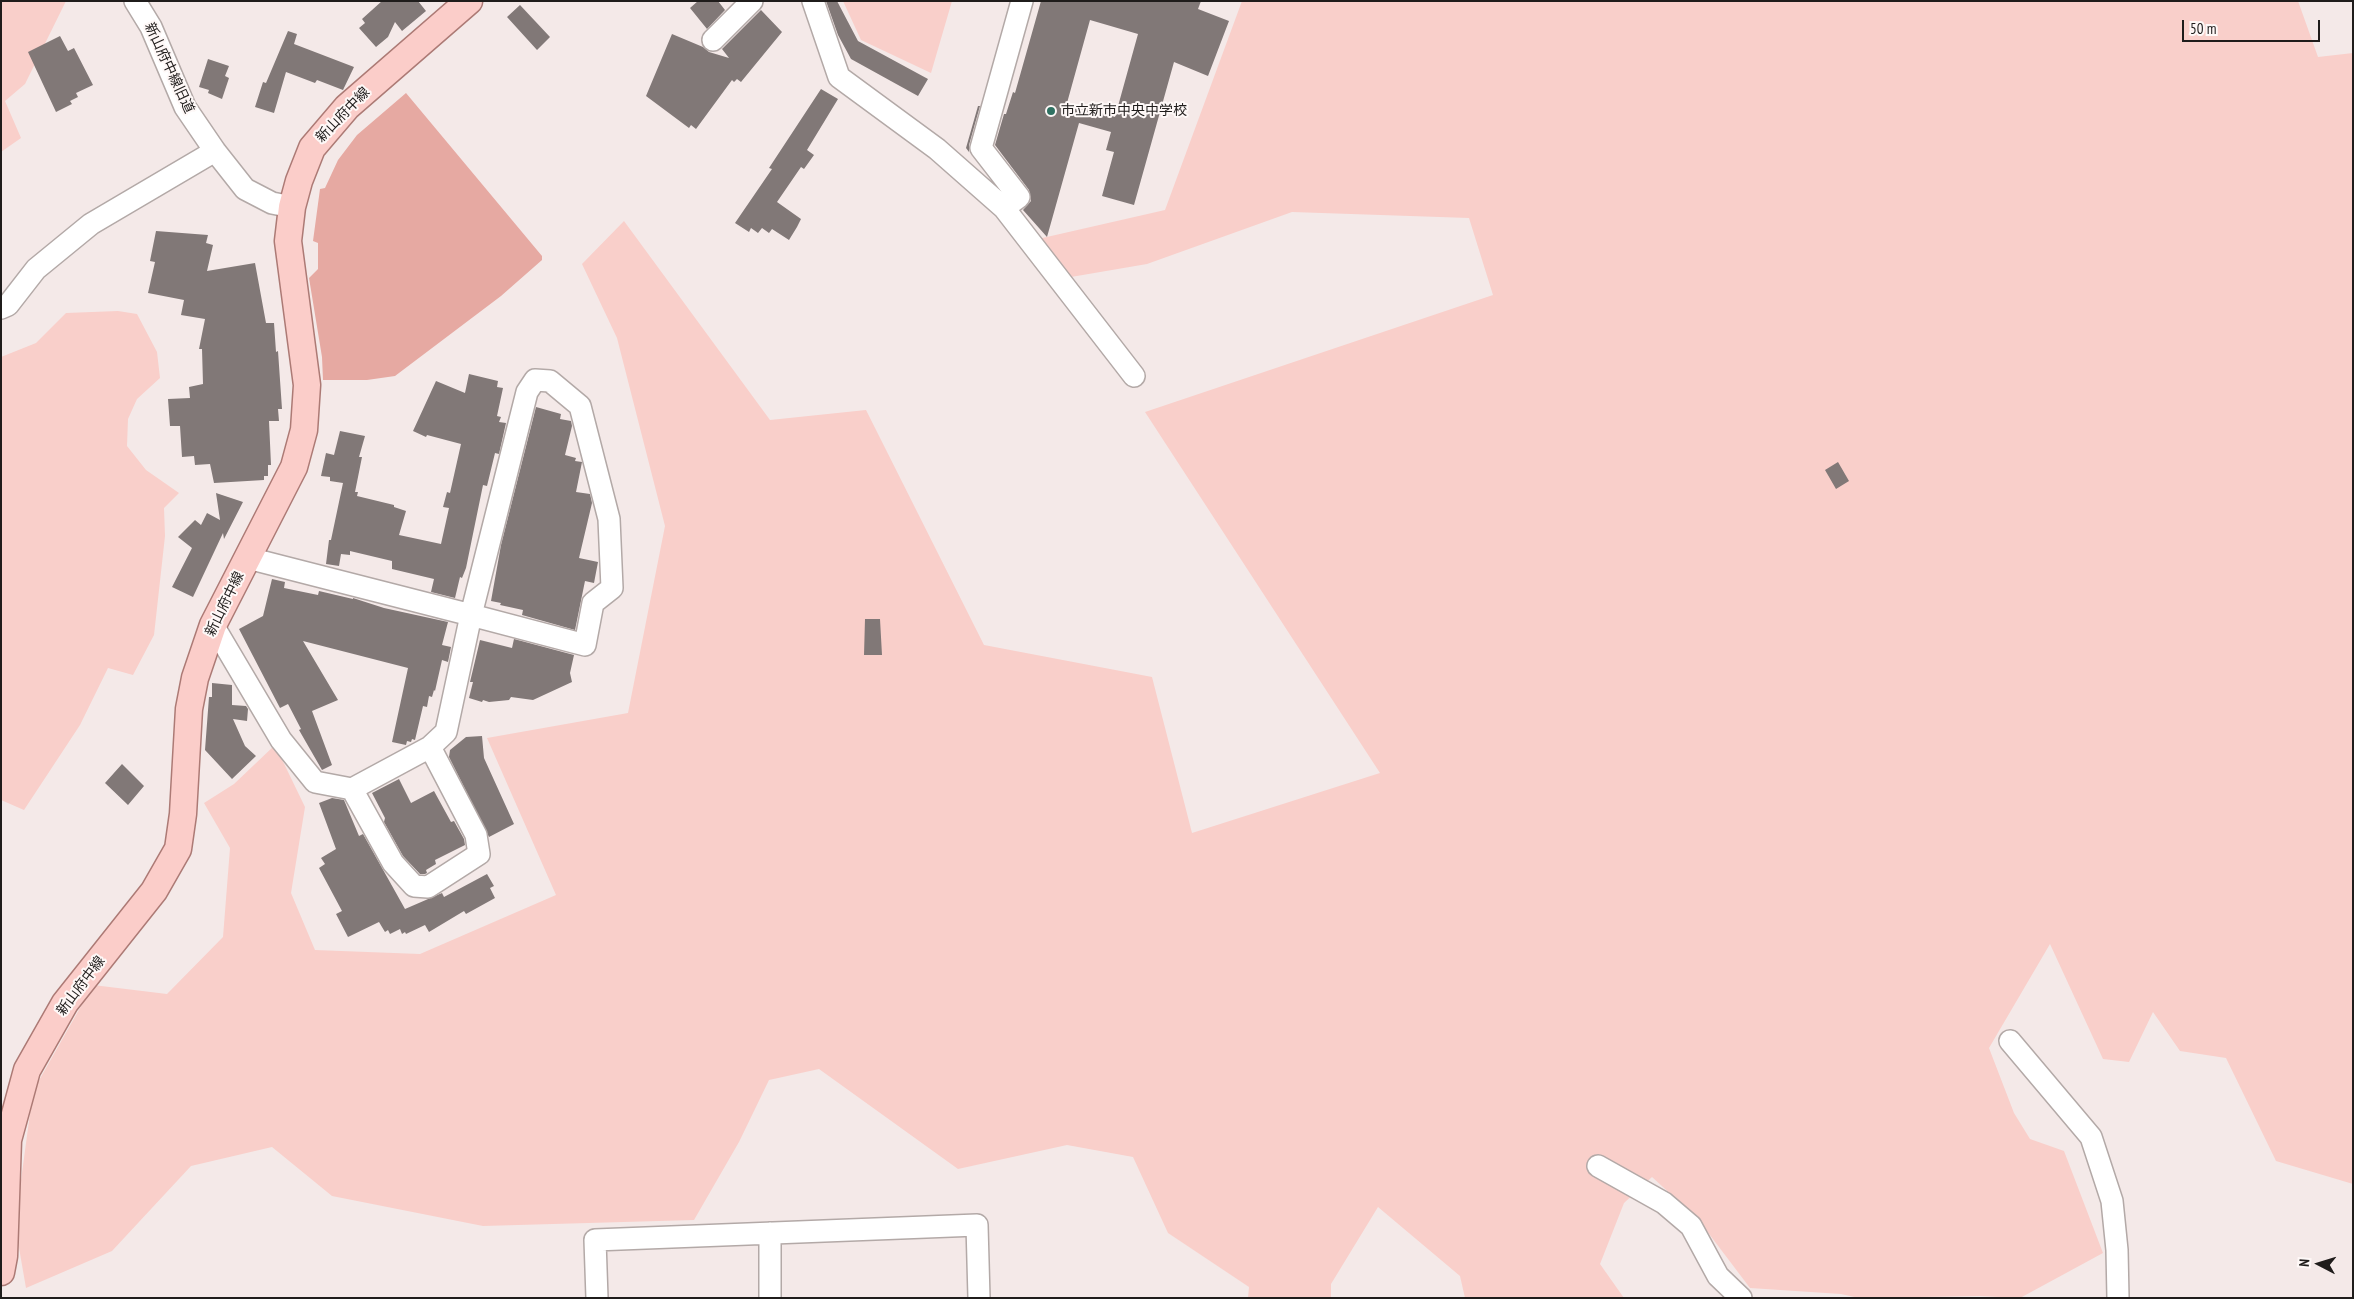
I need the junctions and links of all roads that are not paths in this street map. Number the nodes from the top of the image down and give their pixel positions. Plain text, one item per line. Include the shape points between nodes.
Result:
1 (135, 1) edge
2 (469, 1) edge
3 (752, 1) edge
4 (813, 1) edge
5 (1022, 1) edge
6 (713, 40) dead end
7 (215, 151) junction
8 (292, 207) junction
9 (1004, 208) junction
10 (1, 308) edge
11 (1134, 376) dead end
12 (248, 558) junction
13 (471, 615) junction
14 (213, 625) junction
15 (430, 747) junction
16 (352, 789) junction
17 (2010, 1041) dead end
18 (1598, 1166) dead end
19 (770, 1233) junction
20 (2, 1261) edge
21 (597, 1298) edge
22 (770, 1298) edge
23 (979, 1298) edge
24 (1741, 1298) edge
25 (2118, 1298) edge

1 - 7 street, 新山府中線旧道 via 151,27 185,107
2 - 8 main road, 新山府中線 via 347,107 312,148
3 - 6 street
4 - 9 street via 839,77 937,149
5 - 9 street via 982,148 1019,197
7 - 8 street, 新山府中線旧道 via 245,189 272,203
7 - 10 street via 91,224 36,269 8,305
8 - 12 main road, 新山府中線 via 288,241 307,385 304,430 294,467
9 - 11 street
12 - 13 street
12 - 14 main road, 新山府中線
13 - 13 street via 585,645 592,603 612,588 609,519 580,406 550,381 535,380 527,392
13 - 15 street via 446,732
14 - 16 street via 282,740 315,782
14 - 20 main road, 新山府中線 via 195,678 189,709 178,849 154,891 65,1003 27,1070 8,1140
15 - 16 street
15 - 16 street via 476,835 480,854 428,887 414,886 393,863
17 - 25 street via 2091,1137 2112,1201
18 - 24 street via 1664,1203 1691,1226 1718,1276
19 - 21 street via 595,1240
19 - 22 street
19 - 23 street via 977,1225

